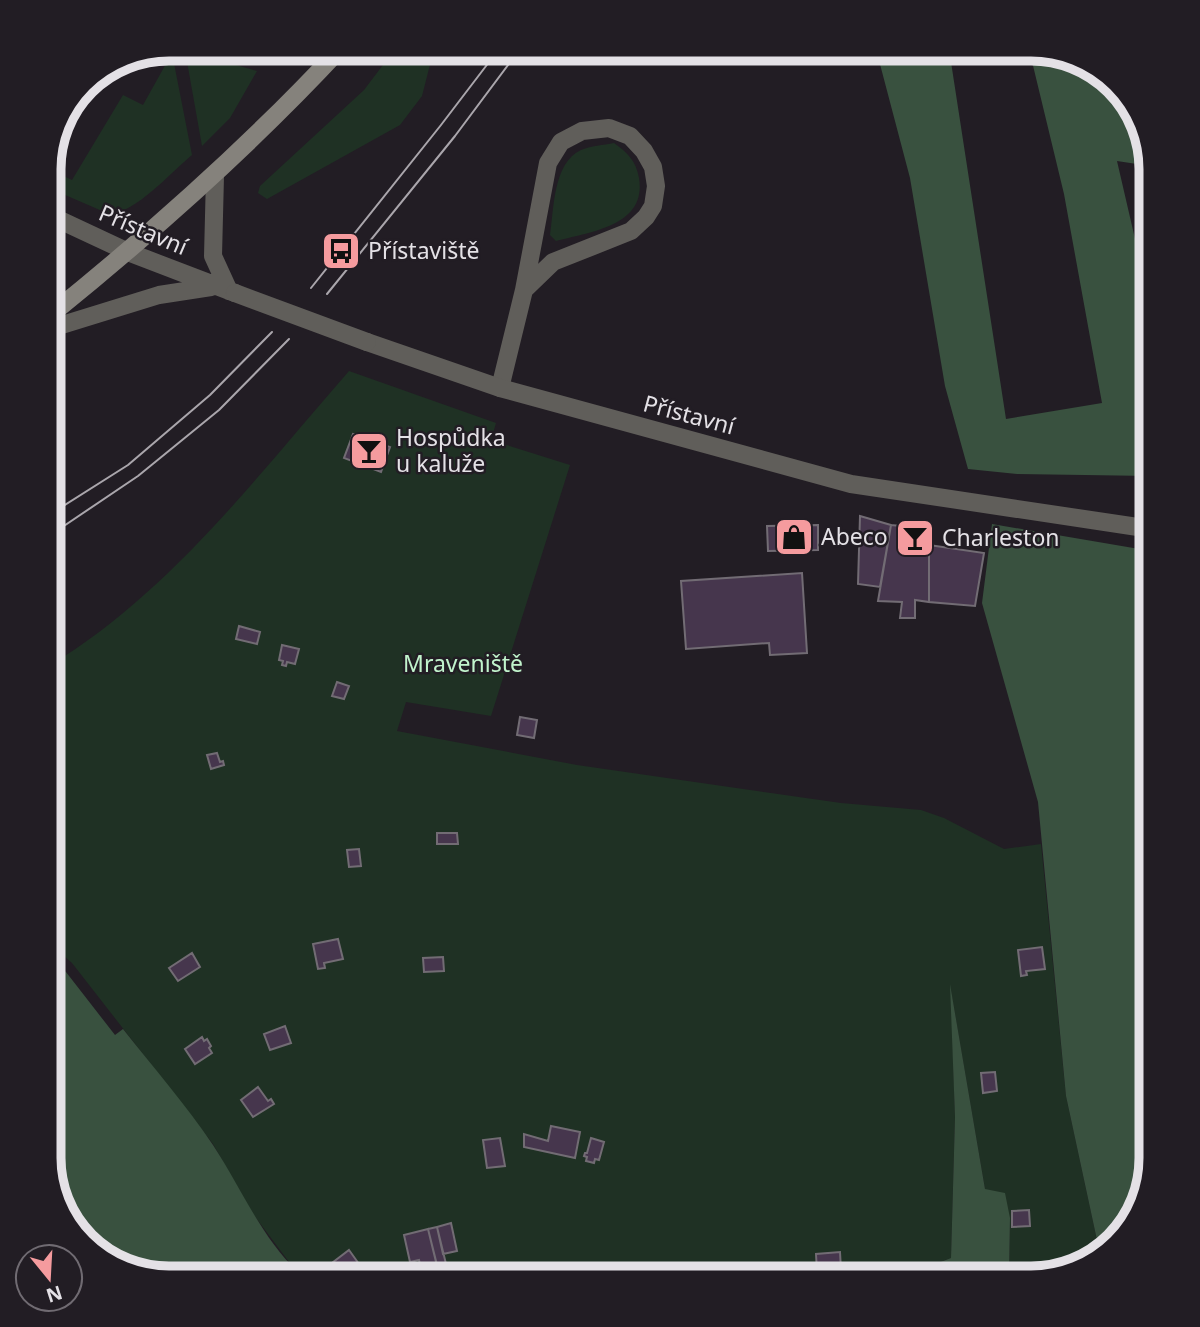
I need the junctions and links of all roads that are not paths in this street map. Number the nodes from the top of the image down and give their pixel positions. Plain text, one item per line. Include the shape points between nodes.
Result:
1 (329, 61) edge
2 (215, 176) junction
3 (61, 221) edge
4 (128, 252) junction
5 (228, 290) junction
6 (524, 290) junction
7 (61, 306) edge
8 (61, 325) edge
9 (500, 388) junction
10 (1139, 522) edge
11 (1121, 525) junction
12 (1139, 527) edge

1 - 2 main road
2 - 4 main road
2 - 5 street, Přístavní via 214,256
3 - 4 street, Přístavní
4 - 5 street, Přístavní
4 - 7 main road
5 - 8 street, Přístavní via 186,289
5 - 9 street, Přístavní, bridge
6 - 6 street via 548,163 561,142 582,131 609,128 630,136 653,167 656,186 646,218 631,231 553,262
6 - 9 street
9 - 11 street, Přístavní via 851,484
10 - 11 street
11 - 12 street, Přístavní

